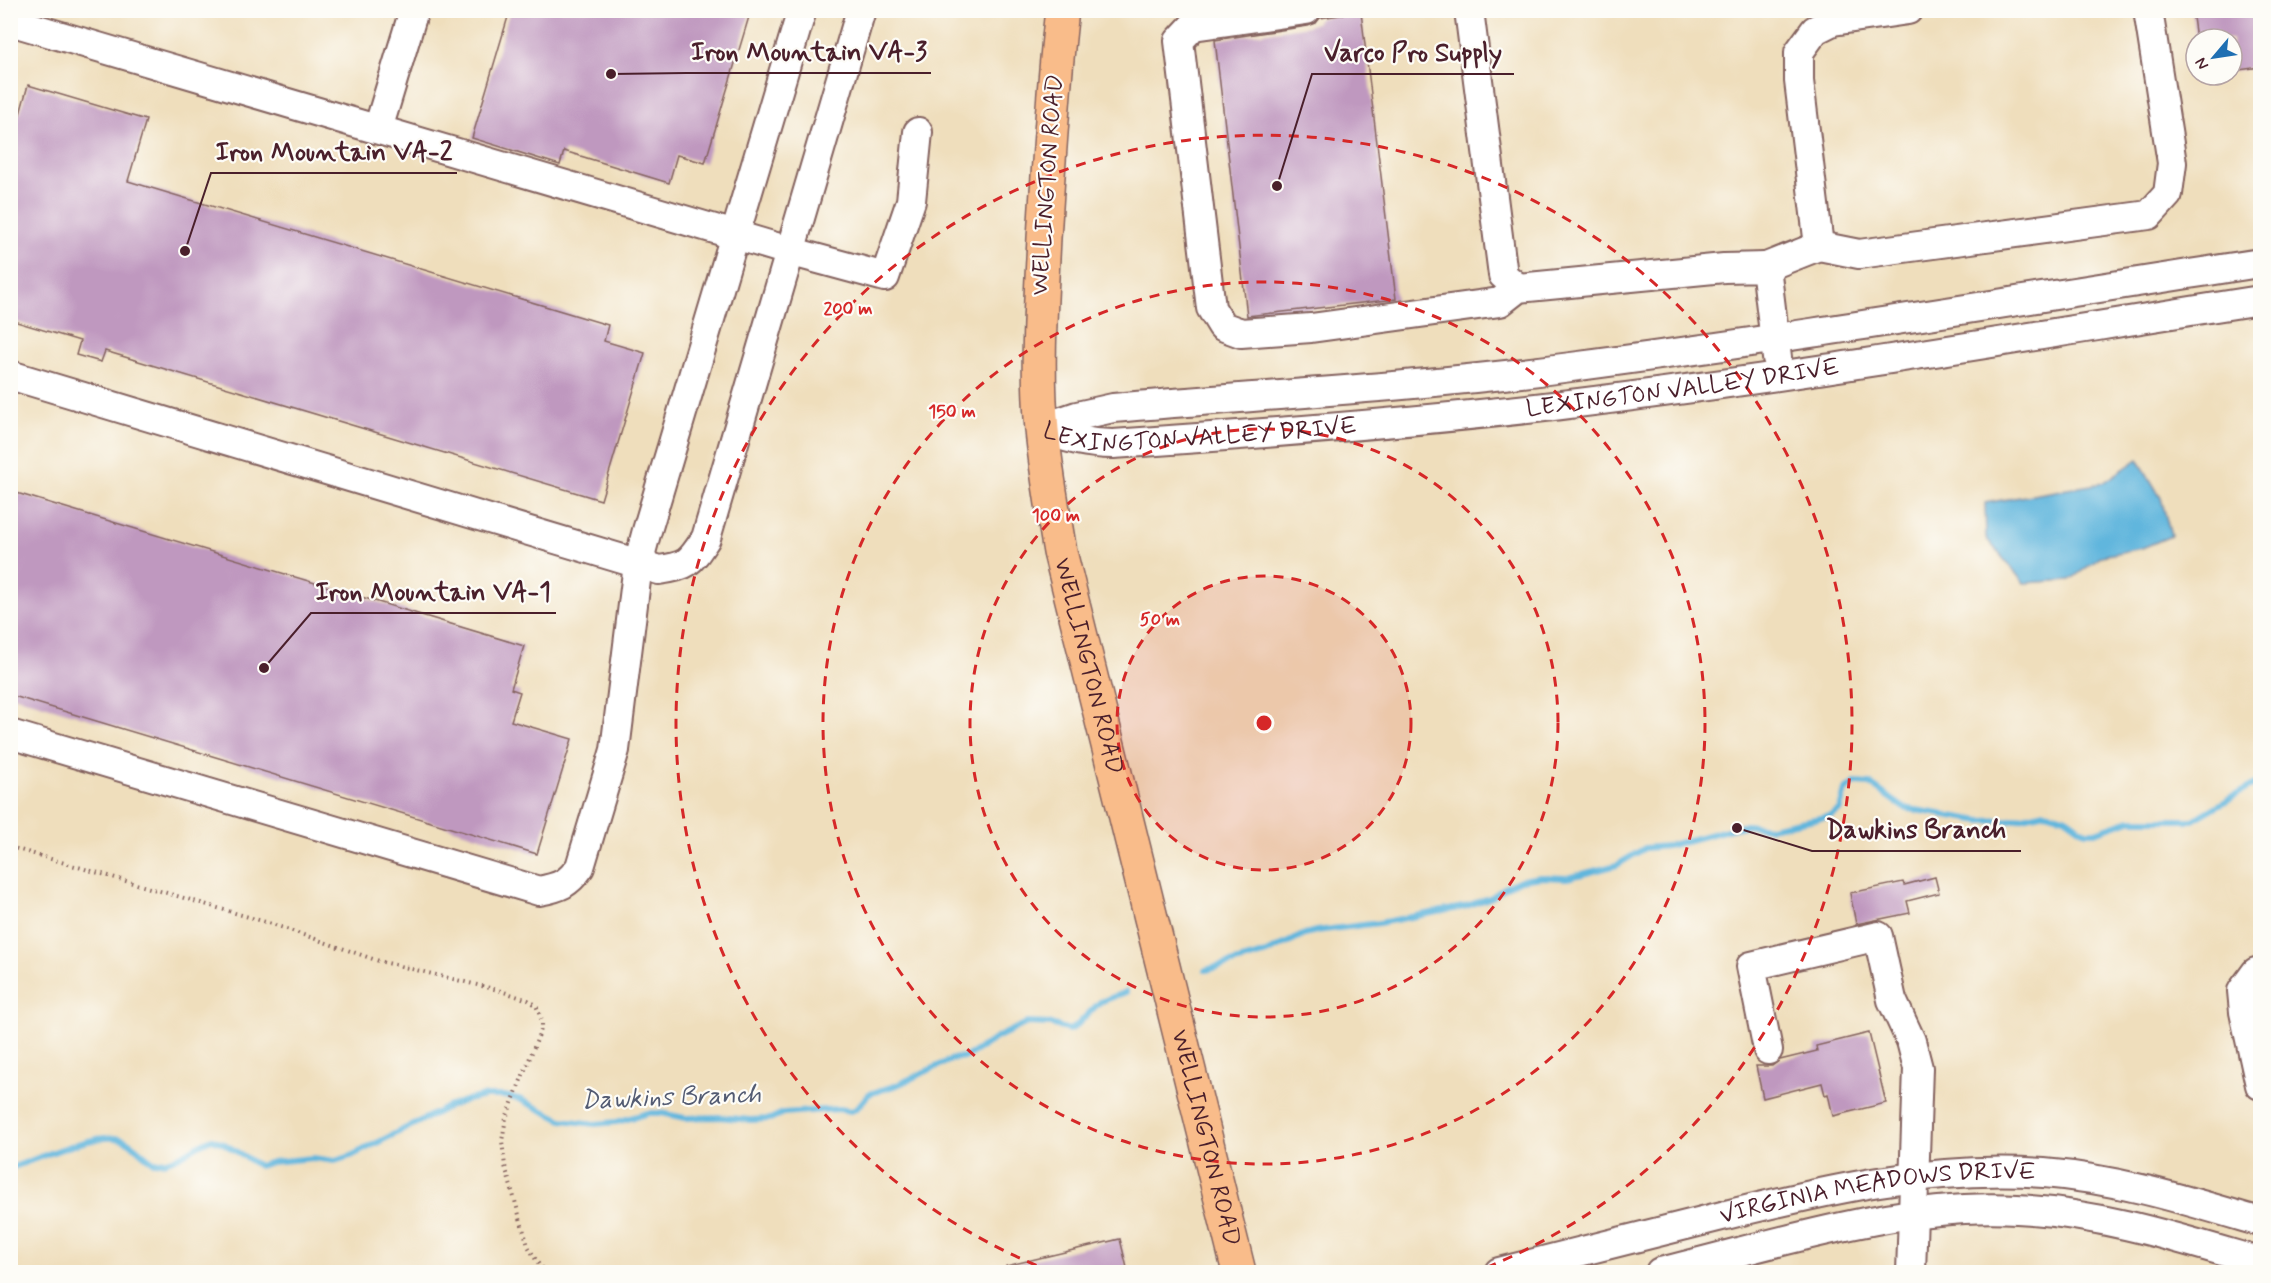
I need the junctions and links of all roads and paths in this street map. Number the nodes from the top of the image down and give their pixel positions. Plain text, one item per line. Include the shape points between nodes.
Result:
1 (414, 10) edge
2 (802, 10) edge
3 (861, 10) edge
4 (1062, 10) edge
5 (1306, 10) edge
6 (1469, 10) edge
7 (1908, 10) edge
8 (2148, 10) edge
9 (10, 21) edge
10 (378, 129) junction
11 (918, 132) dead end
12 (735, 235) junction
13 (1819, 246) junction
14 (789, 251) junction
15 (2260, 263) edge
16 (1766, 267) junction
17 (1518, 288) junction
18 (2260, 300) edge
19 (1774, 338) junction
20 (10, 375) edge
21 (1780, 375) junction
22 (1042, 428) junction
23 (639, 564) junction
24 (10, 734) edge
25 (10, 847) edge
26 (2260, 971) edge
27 (1768, 1050) dead end
28 (2260, 1085) edge
29 (1914, 1176) junction
30 (1914, 1214) junction
31 (2260, 1222) edge
32 (2260, 1262) edge
33 (547, 1272) edge
34 (1239, 1272) edge
35 (1499, 1272) edge
36 (1660, 1272) edge
37 (1911, 1272) edge

1 - 10 street
2 - 12 street
3 - 14 street
4 - 22 main road, WELLINGTON ROAD via 1040,306
5 - 17 street via 1193,26 1179,41 1211,308 1222,326 1241,333 1311,328 1500,302
6 - 17 street via 1503,275
7 - 13 street via 1833,21 1815,30 1799,52
8 - 13 street via 2172,163 2168,194 2149,214 1859,254
9 - 10 street
10 - 12 street
11 - 14 street via 911,201 885,277
12 - 14 street
12 - 23 street
13 - 16 street
14 - 23 street via 706,538 690,561 678,568 659,570
15 - 19 street, LEXINGTON VALLEY DRIVE
16 - 17 street
16 - 19 street
18 - 21 street, LEXINGTON VALLEY DRIVE
19 - 21 street
19 - 22 street, LEXINGTON VALLEY DRIVE via 1482,378 1113,408
20 - 23 street
21 - 22 street, LEXINGTON VALLEY DRIVE via 1481,414 1135,443 1088,444
22 - 34 main road, WELLINGTON ROAD via 1060,552
23 - 24 street via 615,750 580,867 571,880 558,887 539,891
25 - 33 path via 269,923 379,961 498,990 536,1005 542,1028 503,1129 503,1156 528,1246
26 - 28 street via 2242,991
27 - 29 street via 1751,966 1878,936 1892,1000 1911,1041 1918,1068
29 - 30 street
29 - 31 street, VIRGINIA MEADOWS DRIVE via 2044,1173 2099,1180
29 - 35 street, VIRGINIA MEADOWS DRIVE via 1799,1197
30 - 32 street, VIRGINIA MEADOWS DRIVE via 2015,1209 2052,1212 2156,1232
30 - 36 street, VIRGINIA MEADOWS DRIVE via 1872,1220
30 - 37 street

